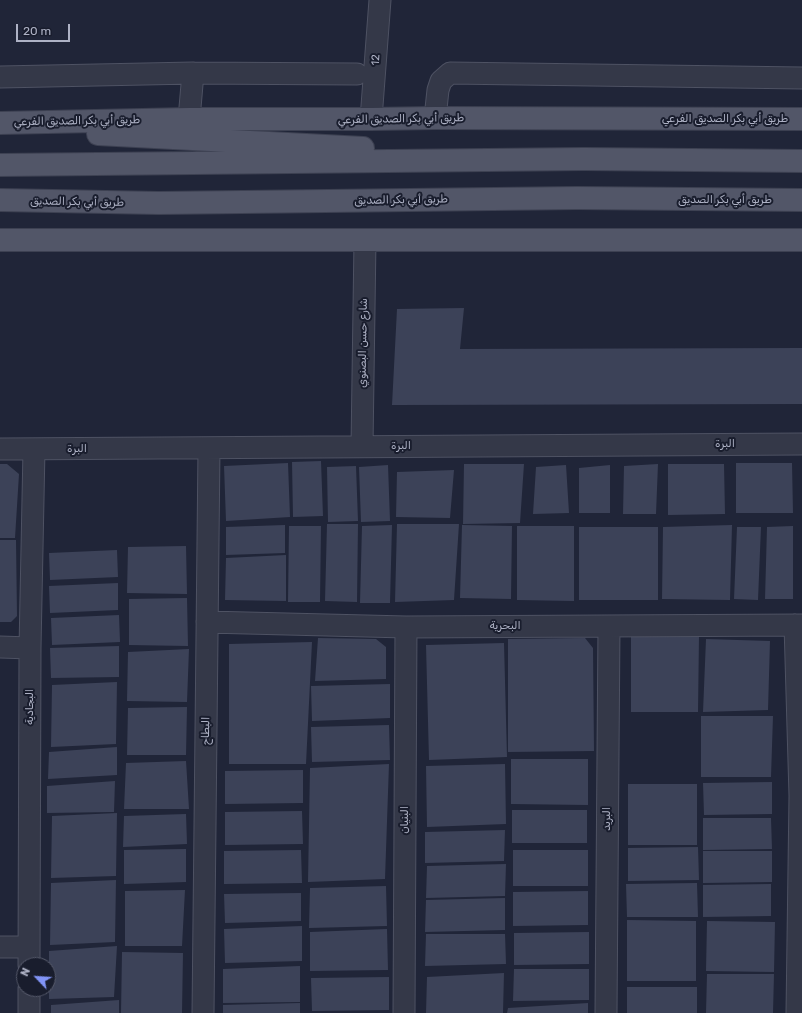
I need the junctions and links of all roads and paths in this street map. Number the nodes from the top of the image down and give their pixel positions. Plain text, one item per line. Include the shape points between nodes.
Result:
1 (380, 0) edge
2 (192, 73) junction
3 (357, 74) dead end
4 (0, 77) edge
5 (802, 78) edge
6 (435, 118) junction
7 (189, 119) junction
8 (371, 119) junction
9 (802, 119) edge
10 (0, 123) edge
11 (0, 129) edge
12 (584, 159) junction
13 (802, 160) edge
14 (0, 164) edge
15 (0, 200) edge
16 (398, 200) junction
17 (802, 200) edge
18 (0, 212) edge
19 (0, 240) edge
20 (365, 240) junction
21 (802, 240) edge
22 (802, 444) edge
23 (362, 446) junction
24 (209, 448) junction
25 (0, 449) edge
26 (34, 449) junction
27 (207, 622) junction
28 (798, 625) edge
29 (608, 626) junction
30 (406, 627) junction
31 (0, 647) edge
32 (30, 648) junction
33 (801, 796) edge
34 (0, 947) edge
35 (29, 956) edge
36 (800, 966) edge
37 (29, 997) edge
38 (29, 1013) edge
39 (203, 1013) edge
40 (404, 1013) edge
41 (606, 1013) edge
42 (797, 1013) edge

1 - 8 street, 12
2 - 3 street
2 - 4 street
2 - 7 street
5 - 6 street via 450,73 441,80
6 - 8 main road, طريق أبي بكر الصديق الفرعي
6 - 9 main road, طريق أبي بكر الصديق الفرعي
7 - 8 main road, طريق أبي بكر الصديق الفرعي
7 - 10 main road, طريق أبي بكر الصديق الفرعي
11 - 12 main road
12 - 13 main road
12 - 14 main road
15 - 16 main road, طريق أبي بكر الصديق via 159,203
16 - 17 main road, طريق أبي بكر الصديق
16 - 18 main road
19 - 20 main road
20 - 21 main road
20 - 23 street, شارع حسن البصنوي
22 - 23 street, البرة
23 - 24 street, البرة
24 - 26 street, البرة
24 - 27 street, البطاح
25 - 26 street, البرة
26 - 32 street, البجادية
27 - 30 street, البحرية
27 - 39 street, البطاح
28 - 29 street, البحرية
28 - 33 street
29 - 30 street, البحرية
29 - 41 street, البريد
30 - 40 street, البنيان
31 - 32 street
32 - 35 street, البجادية
33 - 36 street
34 - 35 street
36 - 42 street
37 - 38 street

